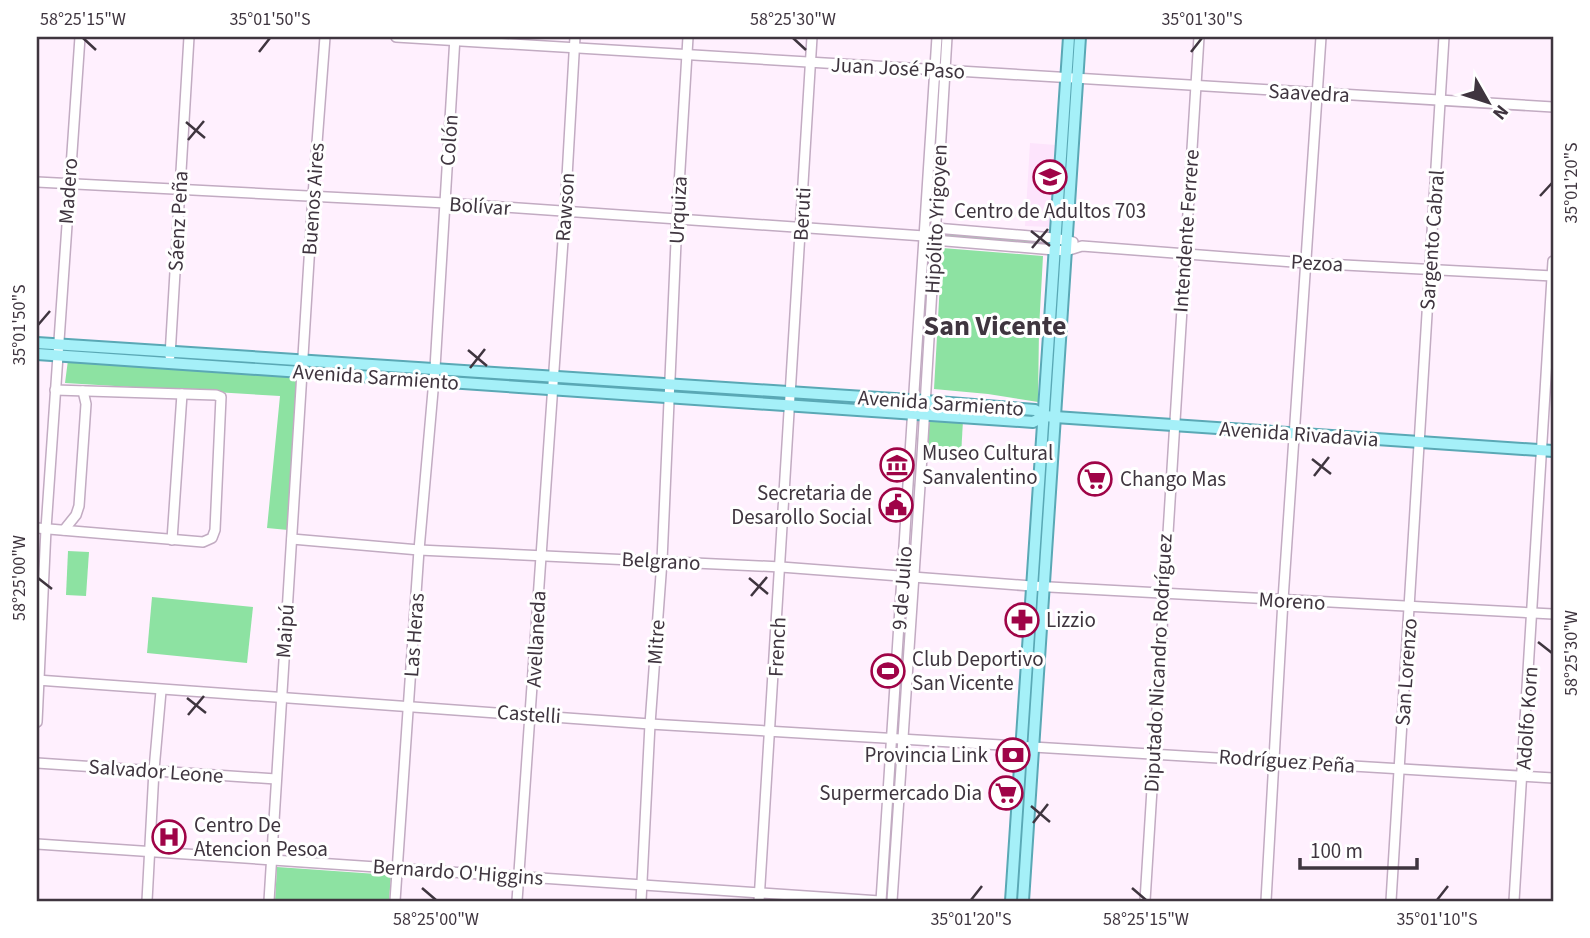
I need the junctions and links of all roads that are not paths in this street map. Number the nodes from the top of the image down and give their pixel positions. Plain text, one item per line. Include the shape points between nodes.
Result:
1 (80, 37) edge
2 (190, 37) edge
3 (325, 37) edge
4 (396, 37) edge
5 (688, 37) edge
6 (812, 37) edge
7 (937, 37) edge
8 (947, 37) edge
9 (1069, 37) edge
10 (1080, 37) edge
11 (1199, 37) edge
12 (1321, 37) edge
13 (1444, 37) edge
14 (455, 39) edge
15 (575, 42) edge
16 (686, 54) junction
17 (811, 63) junction
18 (940, 71) junction
19 (1071, 78) junction
20 (1196, 86) junction
21 (1317, 94) junction
22 (1440, 101) junction
23 (1553, 107) edge
24 (37, 181) edge
25 (68, 184) junction
26 (180, 190) junction
27 (313, 196) junction
28 (445, 203) junction
29 (565, 212) junction
30 (677, 219) junction
31 (802, 227) junction
32 (935, 228) junction
33 (924, 236) junction
34 (934, 240) junction
35 (1054, 244) junction
36 (1066, 245) junction
37 (1082, 246) joint
38 (1184, 253) junction
39 (1553, 261) edge
40 (1306, 263) junction
41 (1430, 269) junction
42 (1553, 276) edge
43 (37, 343) edge
44 (58, 350) junction
45 (37, 354) edge
46 (170, 358) junction
47 (302, 366) junction
48 (435, 368) junction
49 (434, 380) junction
50 (553, 382) junction
51 (669, 383) junction
52 (55, 390) junction
53 (83, 391) junction
54 (791, 392) junction
55 (182, 394) junction
56 (669, 396) junction
57 (913, 400) junction
58 (925, 401) junction
59 (790, 404) junction
60 (912, 412) junction
61 (925, 413) junction
62 (1050, 417) junction
63 (1173, 425) junction
64 (1295, 434) junction
65 (1419, 443) junction
66 (1548, 450) edge
67 (41, 528) edge
68 (64, 530) junction
69 (292, 539) junction
70 (172, 540) junction
71 (419, 550) junction
72 (541, 555) junction
73 (662, 561) junction
74 (781, 567) junction
75 (903, 576) junction
76 (914, 576) junction
77 (1031, 586) junction
78 (1044, 587) junction
79 (1162, 593) junction
80 (1283, 600) junction
81 (1410, 607) junction
82 (1534, 613) junction
83 (1553, 614) edge
84 (38, 680) edge
85 (161, 691) junction
86 (281, 697) junction
87 (409, 706) junction
88 (531, 714) junction
89 (37, 722) edge
90 (650, 724) junction
91 (772, 731) junction
92 (892, 738) junction
93 (903, 738) junction
94 (1026, 747) junction
95 (1153, 752) junction
96 (1275, 761) junction
97 (37, 763) edge
98 (1399, 769) junction
99 (154, 770) junction
100 (1523, 776) junction
101 (1553, 778) edge
102 (276, 779) junction
103 (37, 844) edge
104 (150, 853) junction
105 (271, 862) junction
106 (398, 867) junction
107 (519, 876) junction
108 (642, 884) junction
109 (760, 897) edge
110 (146, 901) edge
111 (269, 901) edge
112 (396, 901) edge
113 (517, 901) edge
114 (641, 901) edge
115 (880, 901) edge
116 (892, 901) edge
117 (1012, 901) edge
118 (1023, 901) edge
119 (1145, 901) edge
120 (1266, 901) edge
121 (1391, 901) edge
122 (1514, 901) edge

1 - 25 street, Madero
2 - 26 street, Sáenz Peña
3 - 27 street, Buenos Aires
4 - 14 street, Juan José Paso
5 - 16 street, Urquiza
6 - 17 street, Beruti
7 - 18 street, Hipólito Yrigoyen
8 - 18 street, Hipólito Yrigoyen
9 - 19 main road
10 - 19 main road
11 - 20 street, Intendente Ferrere
12 - 21 street
13 - 22 street, Sargento Cabral
14 - 15 street, Juan José Paso
14 - 28 street, Colón
15 - 16 street, Juan José Paso
15 - 29 street, Rawson
16 - 17 street, Juan José Paso
16 - 30 street, Urquiza
17 - 18 street, Juan José Paso
17 - 31 street, Beruti
18 - 19 street, Juan José Paso
18 - 32 street, Hipólito Yrigoyen
18 - 33 street, Hipólito Yrigoyen
19 - 20 street, Saavedra
19 - 35 main road
19 - 36 main road
20 - 21 street, Saavedra
20 - 38 street, Intendente Ferrere
21 - 22 street, Saavedra
21 - 40 street
22 - 23 street, Saavedra
22 - 41 street, Sargento Cabral
24 - 25 street, Bolívar
25 - 26 street, Bolívar
25 - 44 street, Madero
26 - 27 street, Bolívar
26 - 46 street, Sáenz Peña
27 - 28 street, Bolívar
27 - 47 street, Buenos Aires
28 - 29 street, Bolívar
28 - 48 street, Colón
29 - 30 street, Bolívar
29 - 50 street, Rawson
30 - 31 street, Bolívar
30 - 51 street, Urquiza
31 - 33 street, Bolívar
31 - 54 street, Beruti
32 - 33 street
32 - 34 street, Hipólito Yrigoyen
32 - 35 street, Bolívar
33 - 34 street, Bolívar
33 - 57 street, Hipólito Yrigoyen
34 - 35 street, Bolívar
34 - 58 street, Hipólito Yrigoyen
35 - 36 street, Bolívar
35 - 62 main road
36 - 37 street, Bolívar
36 - 62 main road
37 - 38 street, Pezoa
38 - 40 street, Pezoa
38 - 63 street, Intendente Ferrere
39 - 42 street, Adolfo Korn
40 - 41 street, Pezoa
40 - 64 street
41 - 42 street, Pezoa
41 - 65 street, Sargento Cabral
42 - 66 street, Adolfo Korn
43 - 44 main road, Avenida Sarmiento
44 - 45 main road, Avenida Sarmiento
44 - 46 main road, Avenida Sarmiento
44 - 52 street, Madero
46 - 47 main road, Avenida Sarmiento
47 - 48 main road, Avenida Sarmiento
47 - 49 main road, Avenida Sarmiento
47 - 69 street, Maipú
48 - 49 street, Las Heras
48 - 50 main road, Avenida Sarmiento
49 - 50 main road, Avenida Sarmiento
49 - 71 street, Las Heras
50 - 51 main road, Avenida Sarmiento
50 - 56 main road, Avenida Sarmiento
50 - 72 street, Avellaneda
51 - 54 main road, Avenida Sarmiento
51 - 56 street, Mitre
52 - 53 street
52 - 67 street, Madero
53 - 55 street
53 - 68 street via 79,506
54 - 57 main road, Avenida Sarmiento
54 - 59 street, French
55 - 70 street
55 - 70 street via 221,397 215,530 208,542
56 - 59 main road, Avenida Sarmiento
56 - 73 street, Mitre
57 - 58 main road, Avenida Sarmiento
57 - 60 street, 9 de Julio
58 - 61 street, 9 de Julio
58 - 62 main road, Avenida Sarmiento via 1035,410
59 - 60 main road, Avenida Sarmiento
59 - 74 street, French
60 - 61 main road, Avenida Sarmiento
60 - 75 street, 9 de Julio
61 - 62 main road, Avenida Sarmiento via 1033,422
61 - 76 street, 9 de Julio
62 - 63 main road, Avenida Rivadavia
62 - 77 main road
62 - 78 main road
63 - 64 main road, Avenida Rivadavia
63 - 79 street, Diputado Nicandro Rodríguez
64 - 65 main road, Avenida Rivadavia
64 - 80 street
65 - 66 main road, Avenida Rivadavia
65 - 81 street, San Lorenzo
66 - 82 street, Adolfo Korn
67 - 68 street
67 - 84 street, Madero
68 - 70 street
69 - 71 street, Belgrano
69 - 86 street, Maipú
71 - 72 street, Belgrano
71 - 87 street, Las Heras
72 - 73 street, Belgrano
72 - 88 street, Avellaneda
73 - 74 street, Belgrano
73 - 90 street, Mitre
74 - 75 street, Belgrano
74 - 91 street, French
75 - 76 street, Belgrano
75 - 92 street, 9 de Julio
76 - 77 street, Belgrano
76 - 93 street, 9 de Julio
77 - 78 street, Moreno
77 - 94 main road
78 - 79 street, Moreno
78 - 94 main road
79 - 80 street, Moreno
79 - 95 street, Diputado Nicandro Rodríguez
80 - 81 street, Moreno
80 - 96 street
81 - 82 street, Moreno
81 - 98 street, San Lorenzo
82 - 83 street, Moreno
82 - 100 street, Adolfo Korn
84 - 85 street, Castelli
84 - 89 street, Madero
85 - 86 street, Castelli
85 - 99 street
86 - 87 street, Castelli
86 - 102 street, Maipú
87 - 88 street, Castelli
87 - 106 street, Las Heras
88 - 90 street, Castelli
88 - 107 street, Avellaneda
90 - 91 street, Castelli
90 - 108 street, Mitre
91 - 92 street, Castelli
91 - 109 street, French
92 - 93 street, Castelli
92 - 115 street, 9 de Julio
93 - 94 street, Castelli
93 - 116 street, 9 de Julio
94 - 95 street, Rodríguez Peña
94 - 117 main road
94 - 118 main road
95 - 96 street, Rodríguez Peña
95 - 119 street, Diputado Nicandro Rodríguez
96 - 98 street, Rodríguez Peña
96 - 120 street
97 - 99 street, Salvador Leone
98 - 100 street, Rodríguez Peña
98 - 121 street, San Lorenzo
99 - 102 street, Salvador Leone
99 - 104 street
100 - 101 street, Rodríguez Peña
100 - 122 street, Adolfo Korn
102 - 105 street, Maipú
103 - 104 street, Bernardo O'Higgins
104 - 105 street, Bernardo O'Higgins
104 - 110 street
105 - 106 street, Bernardo O'Higgins
105 - 111 street, Maipú
106 - 107 street, Bernardo O'Higgins
106 - 112 street, Las Heras
107 - 108 street, Bernardo O'Higgins
107 - 113 street, Avellaneda
108 - 109 street, Bernardo O'Higgins
108 - 114 street, Mitre
109 - 115 street, Bernardo O'Higgins

